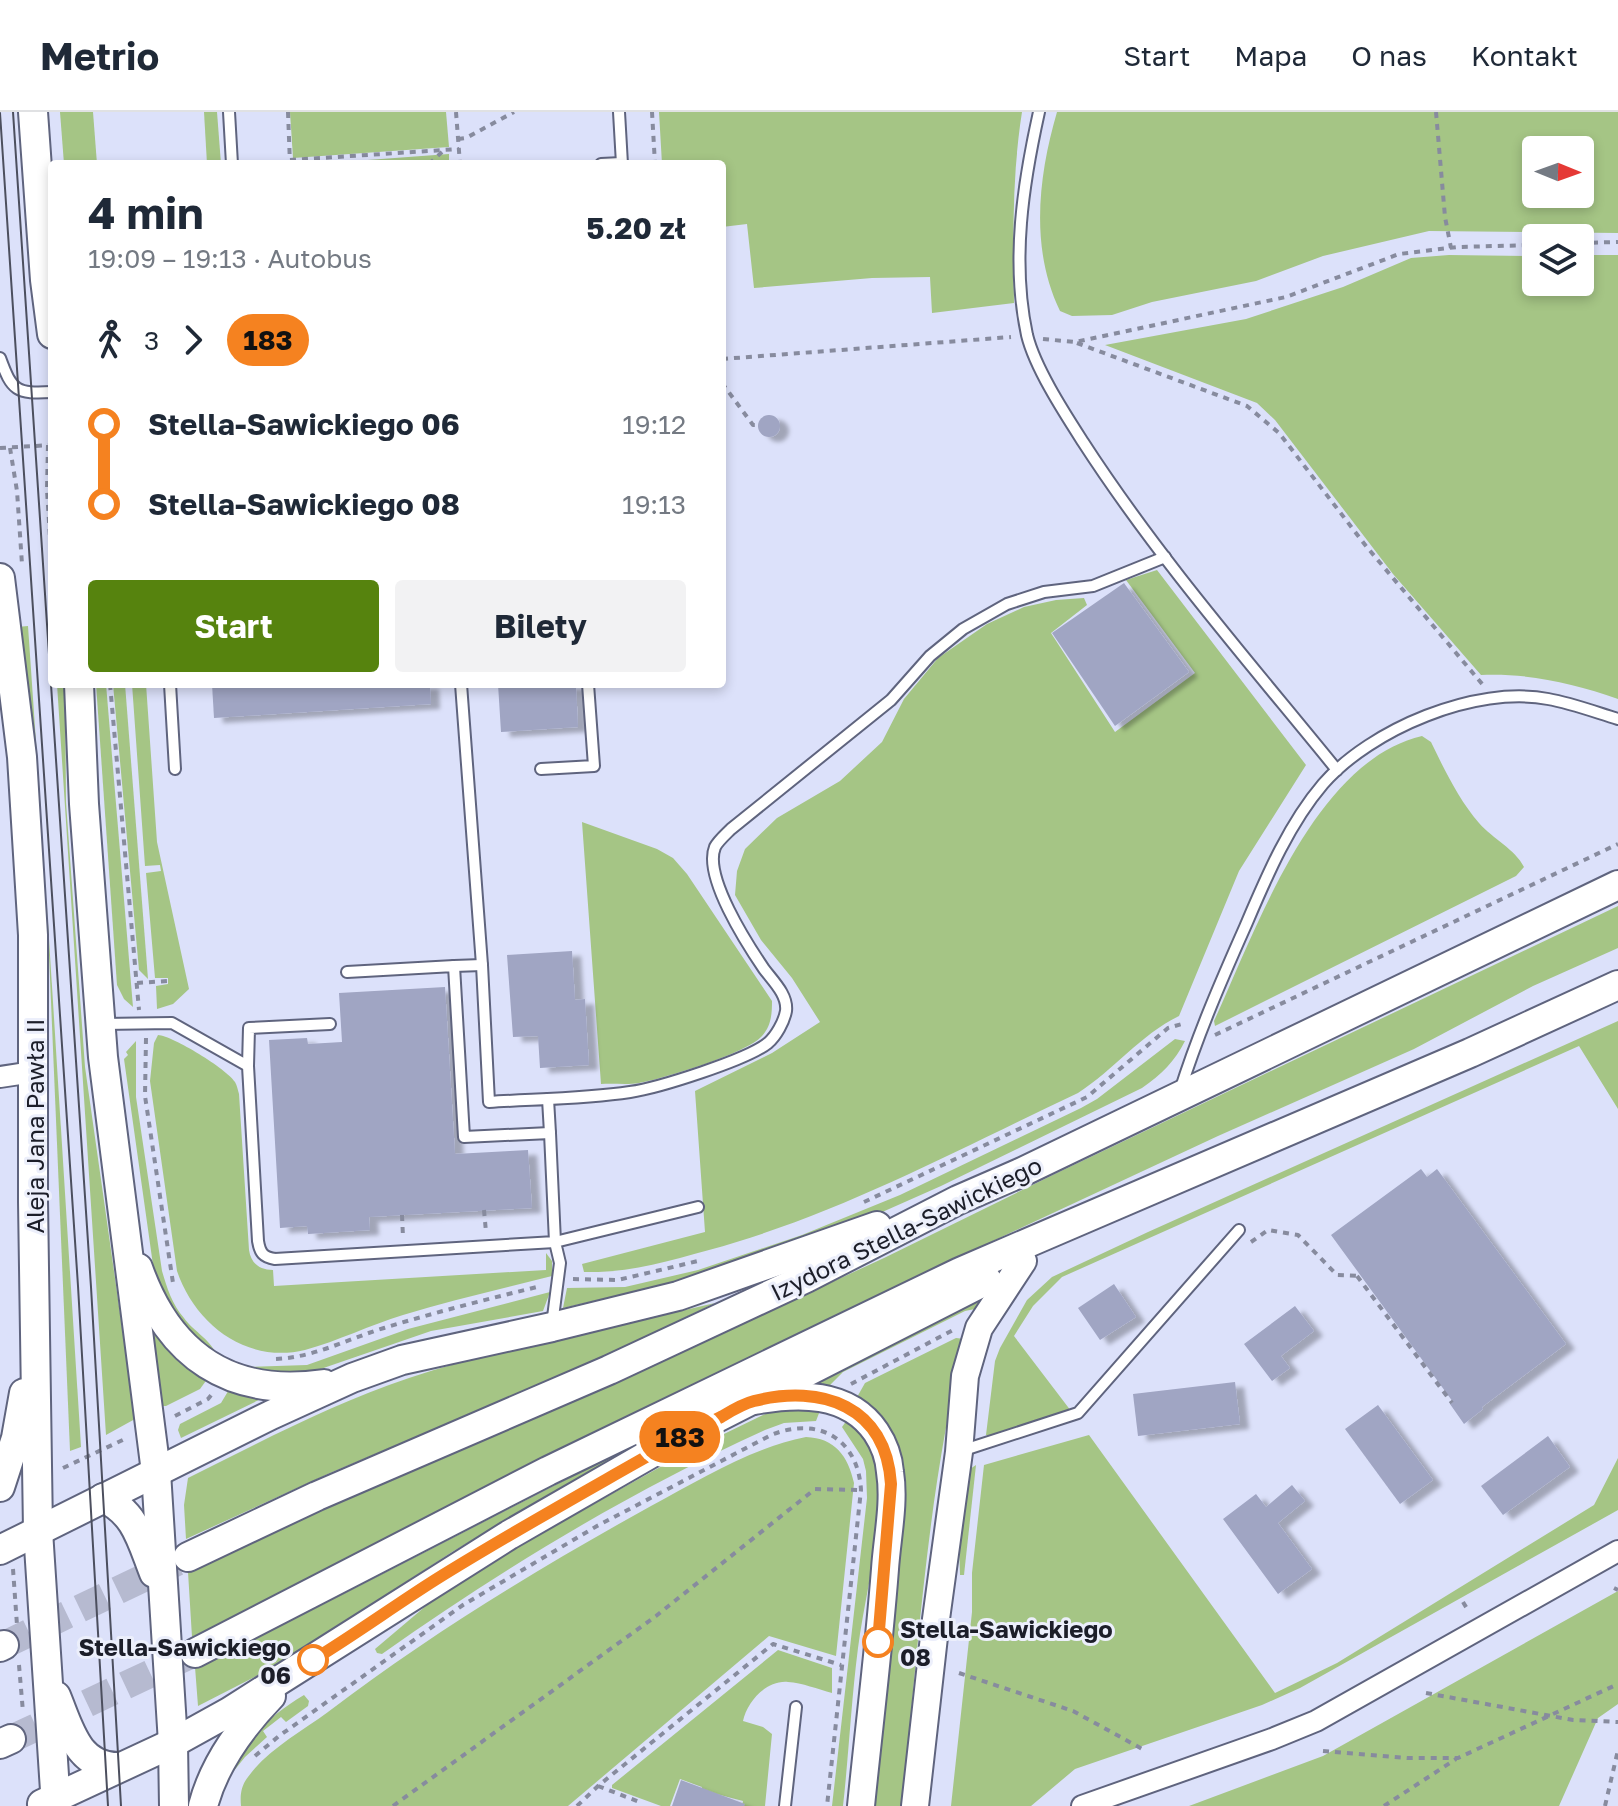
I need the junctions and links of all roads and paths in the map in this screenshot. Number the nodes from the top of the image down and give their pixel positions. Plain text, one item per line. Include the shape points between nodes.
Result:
1 (33, 112) edge
2 (229, 112) edge
3 (288, 112) edge
4 (456, 112) edge
5 (514, 112) edge
6 (619, 112) edge
7 (652, 112) edge
8 (1039, 112) edge
9 (1436, 112) edge
10 (458, 139) junction
11 (459, 149) junction
12 (444, 150) junction
13 (232, 160) edge
14 (290, 160) edge
15 (316, 160) edge
16 (433, 160) edge
17 (460, 160) edge
18 (622, 160) edge
19 (655, 160) edge
20 (1618, 242) edge
21 (1594, 243) edge
22 (1522, 245) edge
23 (1451, 248) junction
24 (48, 303) edge
25 (1028, 337) junction
26 (1075, 342) junction
27 (0, 358) edge
28 (726, 359) edge
29 (726, 388) edge
30 (48, 392) edge
31 (758, 425) dead end
32 (48, 445) edge
33 (0, 448) edge
34 (10, 448) junction
35 (48, 475) edge
36 (48, 506) edge
37 (1165, 557) junction
38 (11, 572) edge
39 (79, 688) edge
40 (110, 688) edge
41 (170, 688) edge
42 (461, 688) edge
43 (588, 688) edge
44 (1491, 697) junction
45 (1618, 719) edge
46 (175, 769) dead end
47 (541, 769) dead end
48 (1337, 770) junction
49 (1618, 844) edge
50 (1618, 885) edge
51 (482, 965) junction
52 (454, 966) junction
53 (347, 972) dead end
54 (168, 981) dead end
55 (137, 983) junction
56 (1618, 985) edge
57 (142, 1022) junction
58 (100, 1024) junction
59 (330, 1024) dead end
60 (1199, 1032) junction
61 (248, 1066) junction
62 (33, 1072) junction
63 (0, 1077) edge
64 (1179, 1096) junction
65 (548, 1099) junction
66 (550, 1133) junction
67 (958, 1200) junction
68 (857, 1205) dead end
69 (698, 1207) dead end
70 (1239, 1230) dead end
71 (1053, 1234) junction
72 (128, 1238) junction
73 (555, 1242) junction
74 (1247, 1245) dead end
75 (701, 1260) dead end
76 (1023, 1261) junction
77 (559, 1281) junction
78 (175, 1290) dead end
79 (36, 1306) junction
80 (552, 1327) junction
81 (979, 1328) junction
82 (272, 1359) dead end
83 (352, 1378) junction
84 (215, 1390) dead end
85 (751, 1402) junction
86 (838, 1402) junction
87 (1452, 1403) dead end
88 (169, 1418) dead end
89 (138, 1432) dead end
90 (959, 1452) junction
91 (69, 1465) dead end
92 (156, 1472) junction
93 (0, 1487) edge
94 (861, 1490) junction
95 (103, 1498) junction
96 (38, 1531) junction
97 (1618, 1551) edge
98 (6, 1555) edge
99 (188, 1557) tunnel mouth
100 (164, 1598) junction
101 (10, 1645) edge
102 (195, 1653) tunnel mouth
103 (305, 1665) junction
104 (842, 1665) junction
105 (959, 1673) dead end
106 (48, 1674) junction
107 (1618, 1684) edge
108 (1426, 1693) dead end
109 (796, 1707) dead end
110 (23, 1713) dead end
111 (1546, 1716) junction
112 (1618, 1722) edge
113 (173, 1743) junction
114 (1618, 1750) edge
115 (1146, 1751) dead end
116 (1323, 1751) dead end
117 (1458, 1758) junction
118 (251, 1760) dead end
119 (118, 1767) junction
120 (598, 1786) junction
121 (1610, 1792) junction
122 (1618, 1795) edge
123 (49, 1803) edge
124 (642, 1803) dead end
125 (174, 1806) edge
126 (203, 1806) edge
127 (393, 1806) edge
128 (577, 1806) edge
129 (785, 1806) edge
130 (827, 1806) edge
131 (861, 1806) edge
132 (915, 1806) edge
133 (1082, 1806) edge
134 (1384, 1806) edge
135 (1605, 1806) edge

1 - 24 main road
2 - 13 lane
3 - 14 path
4 - 10 path
5 - 10 path
6 - 18 lane
7 - 19 path
8 - 25 lane via 1019,231
9 - 23 path
10 - 11 path
11 - 12 path
11 - 17 path
12 - 15 path
12 - 16 path
20 - 21 path
22 - 23 path
23 - 26 path via 1399,254 1286,297
25 - 26 path
25 - 28 path
25 - 37 lane via 1056,401
26 - 44 path via 1247,406 1265,418
27 - 30 lane via 14,387
29 - 31 path
32 - 34 path
33 - 34 path
34 - 38 path via 17,491
35 - 36 path
37 - 48 lane
37 - 65 lane via 1093,586 1044,592 1007,604 963,629 891,700 715,845 712,866 719,888 784,996 781,1026 768,1043 667,1084
38 - 62 main road, Aleja Jana Pawła II via 33,935
39 - 58 main road
40 - 55 path
41 - 46 lane
42 - 51 lane
43 - 47 lane via 594,766
44 - 45 lane via 1546,698
44 - 48 lane via 1423,716
48 - 60 lane via 1282,845
49 - 60 path via 1212,1037
50 - 64 main road, Izydora Stella-Sawickiego
51 - 52 lane
51 - 65 lane via 489,1102
52 - 53 lane
52 - 66 lane via 464,1137
54 - 55 path
55 - 57 path
56 - 71 main road
57 - 58 lane
57 - 61 lane via 180,1025
57 - 78 path via 147,1035 145,1096
58 - 72 main road
59 - 61 lane via 249,1028
60 - 64 lane
60 - 68 path via 1182,1024 1168,1028 1087,1097
61 - 73 lane via 258,1241 266,1257
62 - 63 street
62 - 79 main road, Aleja Jana Pawła II
64 - 67 main road, Izydora Stella-Sawickiego
65 - 66 lane
66 - 73 lane
67 - 80 main road via 678,1296
67 - 99 main road, Izydora Stella-Sawickiego via 609,1370
69 - 73 lane
70 - 90 lane via 1078,1413
71 - 76 main road
71 - 102 main road via 960,1272 659,1416
72 - 83 main road via 148,1295 167,1328 209,1366 246,1382 278,1387
72 - 92 main road
73 - 77 lane
74 - 87 path via 1268,1230 1298,1235 1337,1275 1358,1276
75 - 77 path via 618,1280
76 - 81 street
76 - 85 main road
77 - 80 lane
77 - 82 path via 380,1329 318,1353
79 - 93 main road via 16,1438
79 - 96 main road, Aleja Jana Pawła II
80 - 83 main road via 402,1360
81 - 86 path via 955,1329 852,1382
81 - 90 street via 965,1376
83 - 92 main road
84 - 88 path via 208,1399
85 - 86 street via 808,1396
85 - 103 main road via 509,1535
86 - 131 street via 875,1431 886,1453 891,1484
89 - 91 path
90 - 132 street
92 - 95 main road
92 - 100 main road
94 - 104 path
94 - 118 path via 852,1456 832,1435 811,1428 771,1435 597,1526 463,1605
94 - 127 path via 815,1489 656,1616
95 - 96 main road
95 - 100 main road via 133,1521
96 - 98 main road
96 - 106 main road, Aleja Jana Pawła II
97 - 133 street via 1316,1721
98 - 101 path
100 - 113 main road
101 - 110 path
103 - 113 main road
103 - 126 main road via 245,1727 214,1775
104 - 120 path via 773,1644
104 - 130 path
105 - 115 path via 1073,1711
106 - 119 main road, Aleja Jana Pawła II via 81,1752 95,1763
106 - 123 main road, Aleja Jana Pawła II
107 - 111 path
108 - 111 path
109 - 129 lane
111 - 112 path
111 - 117 path
113 - 119 main road
113 - 125 main road
114 - 121 path
116 - 117 path
117 - 134 path
119 - 123 main road
120 - 124 path
120 - 128 path
121 - 122 path
121 - 135 path

